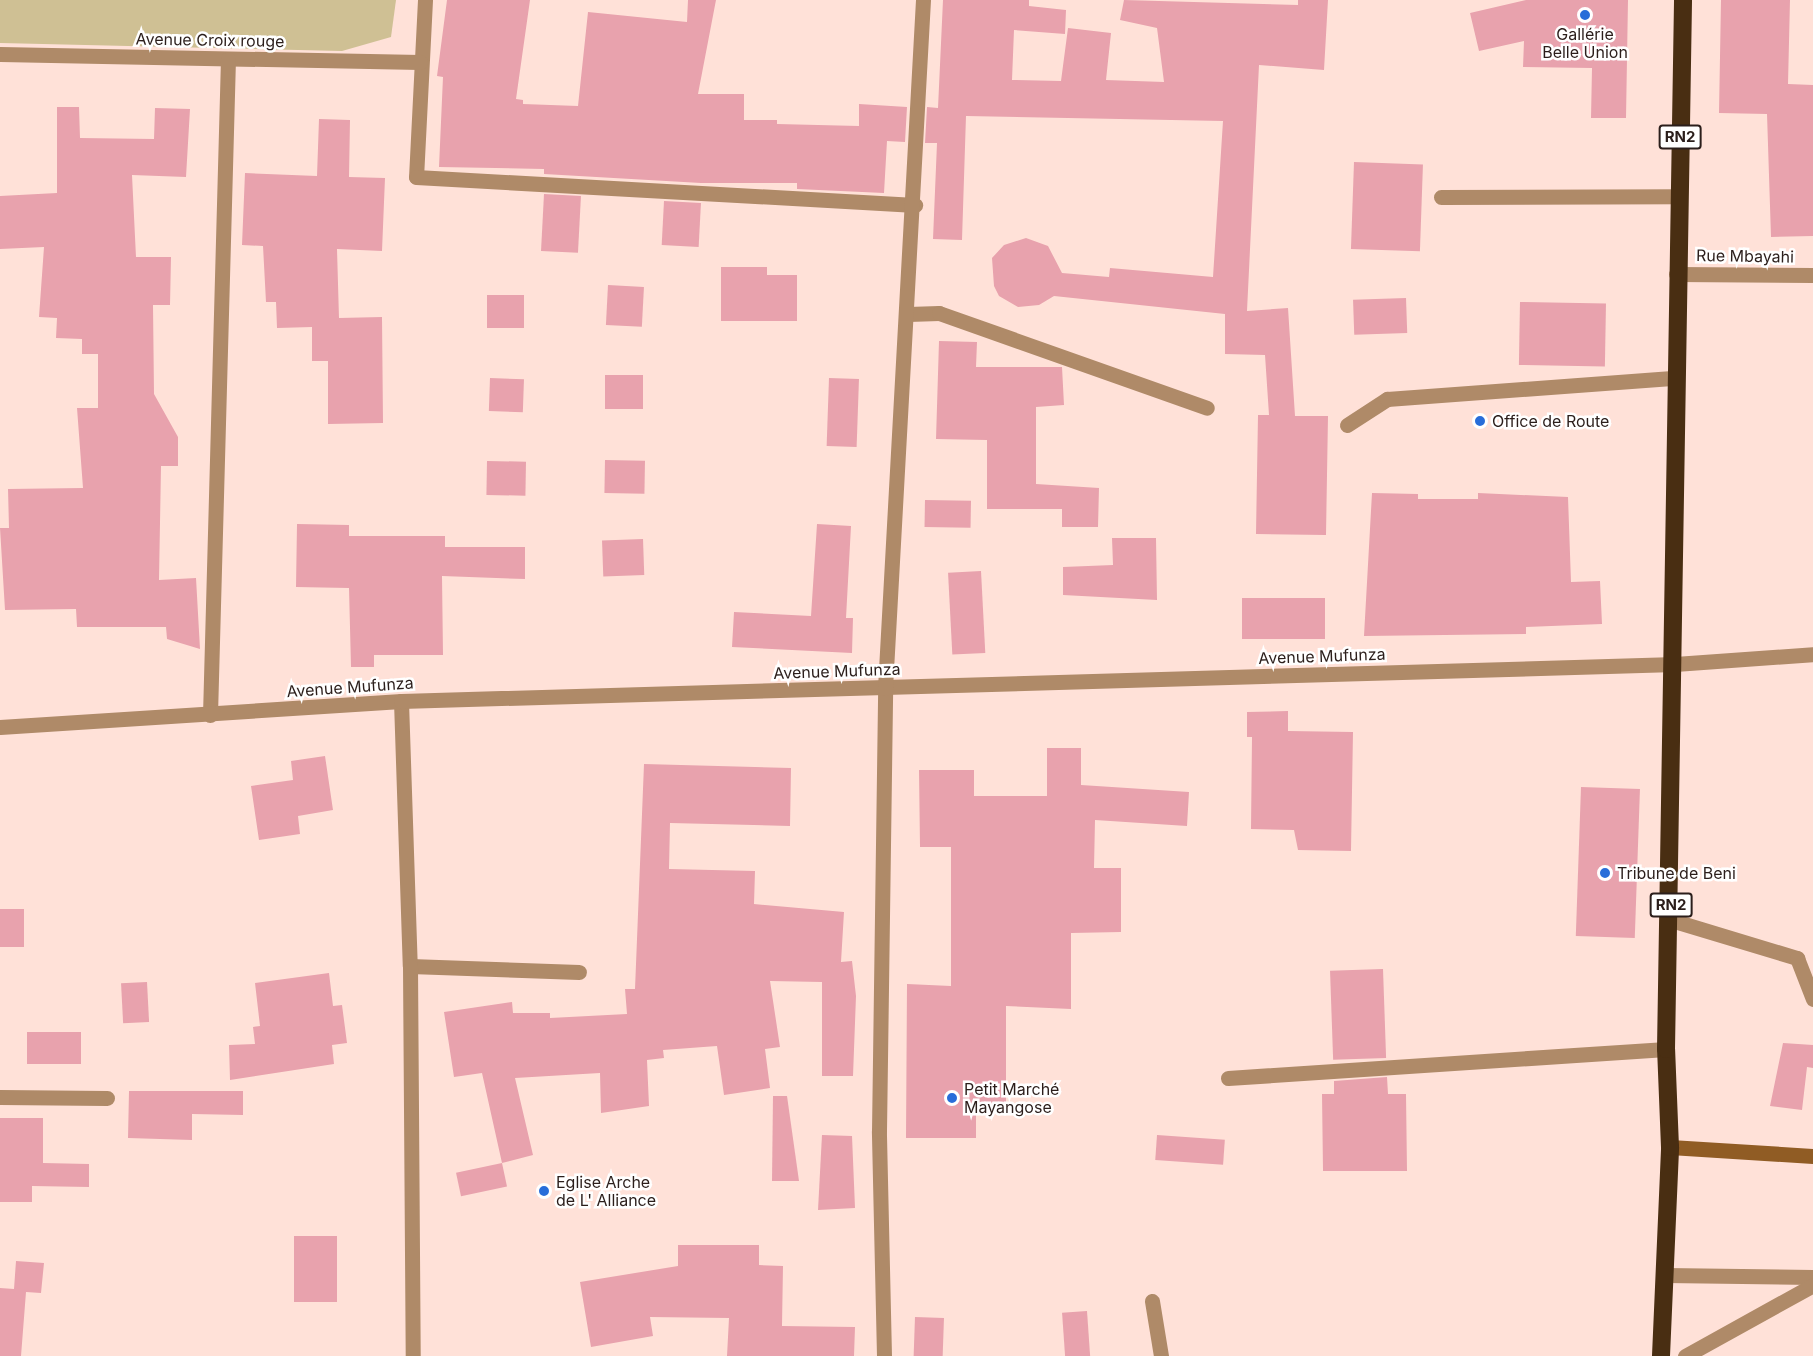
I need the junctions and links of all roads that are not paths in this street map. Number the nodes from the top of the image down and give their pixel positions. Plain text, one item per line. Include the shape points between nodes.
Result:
1 (425, 0) edge
2 (923, 0) edge
3 (1683, 0) edge
4 (0, 54) edge
5 (228, 59) junction
6 (420, 62) junction
7 (1678, 196) junction
8 (1441, 197) dead end
9 (915, 205) junction
10 (1676, 274) junction
11 (1813, 275) edge
12 (908, 314) junction
13 (1675, 378) junction
14 (1207, 408) dead end
15 (1347, 425) dead end
16 (1813, 654) edge
17 (1675, 664) junction
18 (885, 688) junction
19 (401, 701) junction
20 (210, 716) junction
21 (0, 727) edge
22 (1671, 920) junction
23 (410, 966) junction
24 (579, 972) dead end
25 (1813, 999) edge
26 (1666, 1049) junction
27 (1228, 1078) dead end
28 (0, 1097) edge
29 (107, 1098) dead end
30 (1670, 1147) junction
31 (1813, 1156) edge
32 (1665, 1275) junction
33 (1813, 1278) edge
34 (1813, 1285) edge
35 (1152, 1301) dead end
36 (413, 1356) edge
37 (884, 1356) edge
38 (1161, 1356) edge
39 (1662, 1356) edge
40 (1685, 1356) edge

1 - 6 street
2 - 9 street
3 - 7 highway, RN2
4 - 5 street, Avenue Croix rouge
5 - 6 street, Avenue Croix rouge
5 - 20 street
6 - 9 street via 416,177
7 - 8 street
7 - 10 highway, RN2
9 - 12 street
10 - 11 street, Rue Mbayahi
10 - 13 highway, RN2
12 - 14 street via 939,313
12 - 18 street
13 - 15 street via 1387,399
13 - 17 highway, RN2
16 - 17 street, Avenue Mufunza
17 - 18 street, Avenue Mufunza
17 - 22 highway, RN2
18 - 19 street, Avenue Mufunza
18 - 37 street via 879,1131
19 - 20 street, Avenue Mufunza
19 - 23 street
20 - 21 street, Avenue Mufunza
22 - 25 street via 1797,958
22 - 26 highway, RN2
23 - 24 street
23 - 36 street
26 - 27 street
26 - 30 highway, RN2
28 - 29 street
30 - 31 street
30 - 32 highway, RN2
32 - 33 street
32 - 39 highway, RN2
34 - 40 street
35 - 38 street

